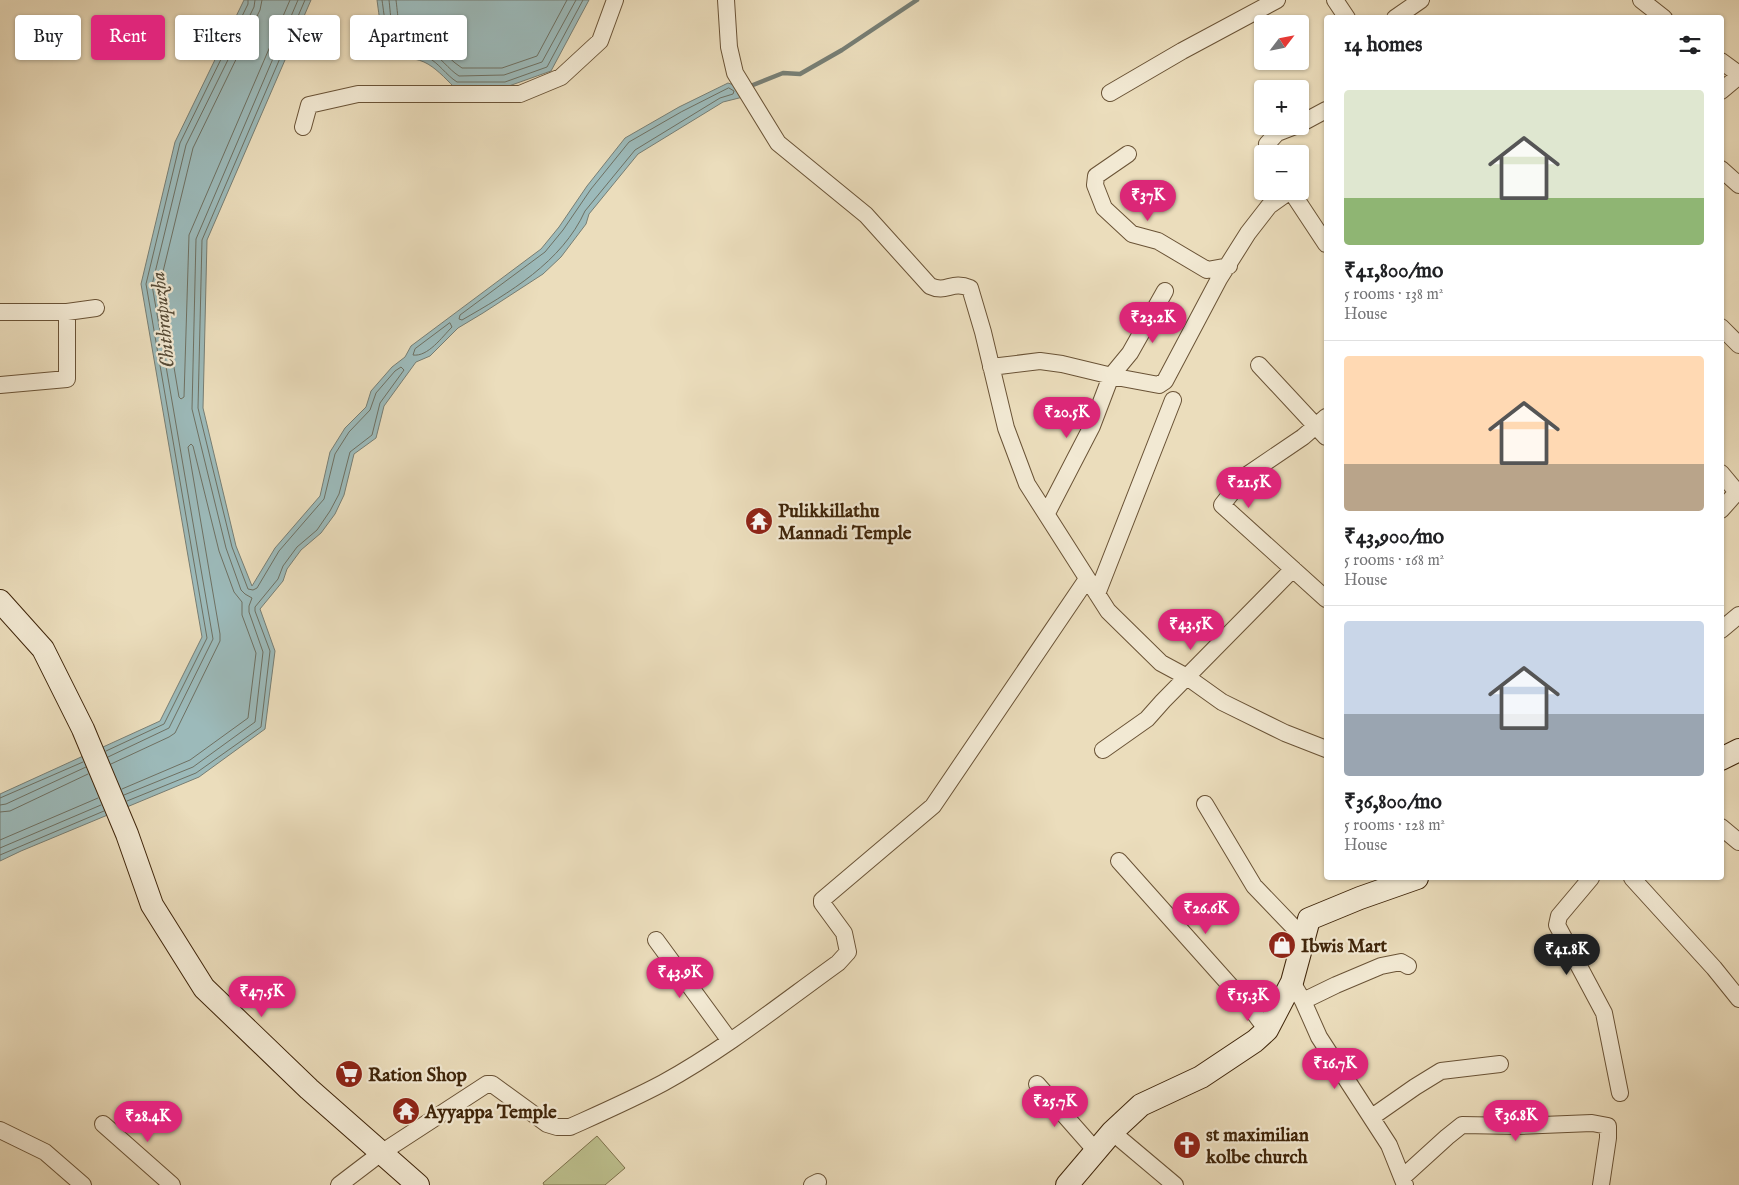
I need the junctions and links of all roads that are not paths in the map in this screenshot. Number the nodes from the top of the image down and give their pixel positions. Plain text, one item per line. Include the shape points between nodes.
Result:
1 (615, 0) edge
2 (726, 0) edge
3 (1277, 0) edge
4 (1335, 0) edge
5 (1421, 0) edge
6 (1641, 0) edge
7 (1345, 15) edge
8 (1399, 15) edge
9 (1660, 15) edge
10 (1724, 62) edge
11 (1739, 75) edge
12 (1724, 88) edge
13 (1110, 93) dead end
14 (1324, 111) edge
15 (1309, 119) edge
16 (303, 127) dead end
17 (1275, 135) edge
18 (1268, 145) edge
19 (1128, 154) dead end
20 (1724, 172) edge
21 (1739, 185) edge
22 (1277, 200) edge
23 (1296, 200) edge
24 (1324, 241) edge
25 (1228, 266) junction
26 (1165, 292) dead end
27 (96, 308) dead end
28 (0, 312) edge
29 (67, 312) junction
30 (1724, 331) edge
31 (1739, 345) edge
32 (1259, 364) dead end
33 (991, 367) junction
34 (1111, 376) junction
35 (0, 385) edge
36 (1174, 400) dead end
37 (1323, 426) edge
38 (1724, 477) edge
39 (1724, 507) edge
40 (1047, 513) junction
41 (1293, 570) junction
42 (1087, 579) junction
43 (1097, 594) junction
44 (1324, 597) edge
45 (0, 601) edge
46 (1739, 614) edge
47 (1724, 627) edge
48 (1187, 678) junction
49 (1324, 748) edge
50 (1103, 750) dead end
51 (1739, 750) edge
52 (1724, 758) edge
53 (1205, 804) dead end
54 (1724, 830) edge
55 (1739, 842) edge
56 (1119, 861) dead end
57 (1411, 880) edge
58 (1589, 880) edge
59 (1634, 880) edge
60 (1304, 938) junction
61 (656, 940) dead end
62 (1408, 966) dead end
63 (1292, 982) junction
64 (1739, 999) edge
65 (1303, 1001) junction
66 (1267, 1030) junction
67 (730, 1041) junction
68 (1500, 1064) dead end
69 (1037, 1084) dead end
70 (1620, 1093) dead end
71 (1372, 1117) junction
72 (103, 1124) dead end
73 (0, 1130) edge
74 (1112, 1132) junction
75 (1096, 1152) junction
76 (381, 1153) junction
77 (1404, 1181) edge
78 (83, 1185) edge
79 (172, 1185) edge
80 (339, 1185) edge
81 (418, 1185) edge
82 (1067, 1185) edge
83 (1175, 1185) edge
84 (1601, 1185) edge

1 - 16 street via 600,41 561,77 520,94 358,94 309,105
2 - 33 street via 729,47 735,73 778,143 866,215 930,286 938,290 960,284 970,288
3 - 13 street
4 - 7 street
5 - 8 street
6 - 9 street
10 - 11 street
11 - 12 street
14 - 15 street
17 - 18 street
19 - 25 street via 1096,176 1095,186 1104,208 1132,234 1158,241 1207,270
20 - 21 street
22 - 25 street via 1248,233
23 - 24 street
25 - 34 street via 1165,381 1159,385
26 - 34 street via 1130,353
27 - 29 street
28 - 29 street
29 - 35 street via 68,379
30 - 31 street
32 - 37 street
33 - 34 street via 1040,361
33 - 40 street via 1006,428 1028,484
34 - 40 street via 1092,426
36 - 43 street
37 - 41 street via 1244,477 1222,505
38 - 39 street via 1737,492
40 - 42 street
41 - 44 street
41 - 48 street
42 - 43 street
42 - 67 street via 933,806 822,900 844,933 848,952 838,963
43 - 48 street via 1108,611 1161,663
45 - 76 main road via 43,649 83,729 127,834 152,905 204,988 309,1090
46 - 47 street
48 - 49 street via 1222,702
48 - 50 street via 1148,719
51 - 52 main road
53 - 60 street via 1254,886
54 - 55 street
56 - 66 street
57 - 60 main road via 1309,919
58 - 70 street via 1559,916 1557,924 1604,1013
59 - 64 street
60 - 63 main road
61 - 67 street
62 - 65 street via 1401,962 1381,966
63 - 65 street
63 - 66 main road
65 - 71 street via 1319,1037
66 - 74 main road via 1202,1076 1141,1105
67 - 76 street via 662,1083 570,1127 547,1124 492,1084 486,1084
68 - 71 street via 1441,1071
69 - 75 street
71 - 77 street via 1389,1145
72 - 79 street
73 - 78 street via 45,1152
74 - 75 main road
74 - 83 street
75 - 82 main road
76 - 80 street
76 - 81 main road
77 - 84 street via 1447,1136 1462,1125 1592,1123 1608,1126

